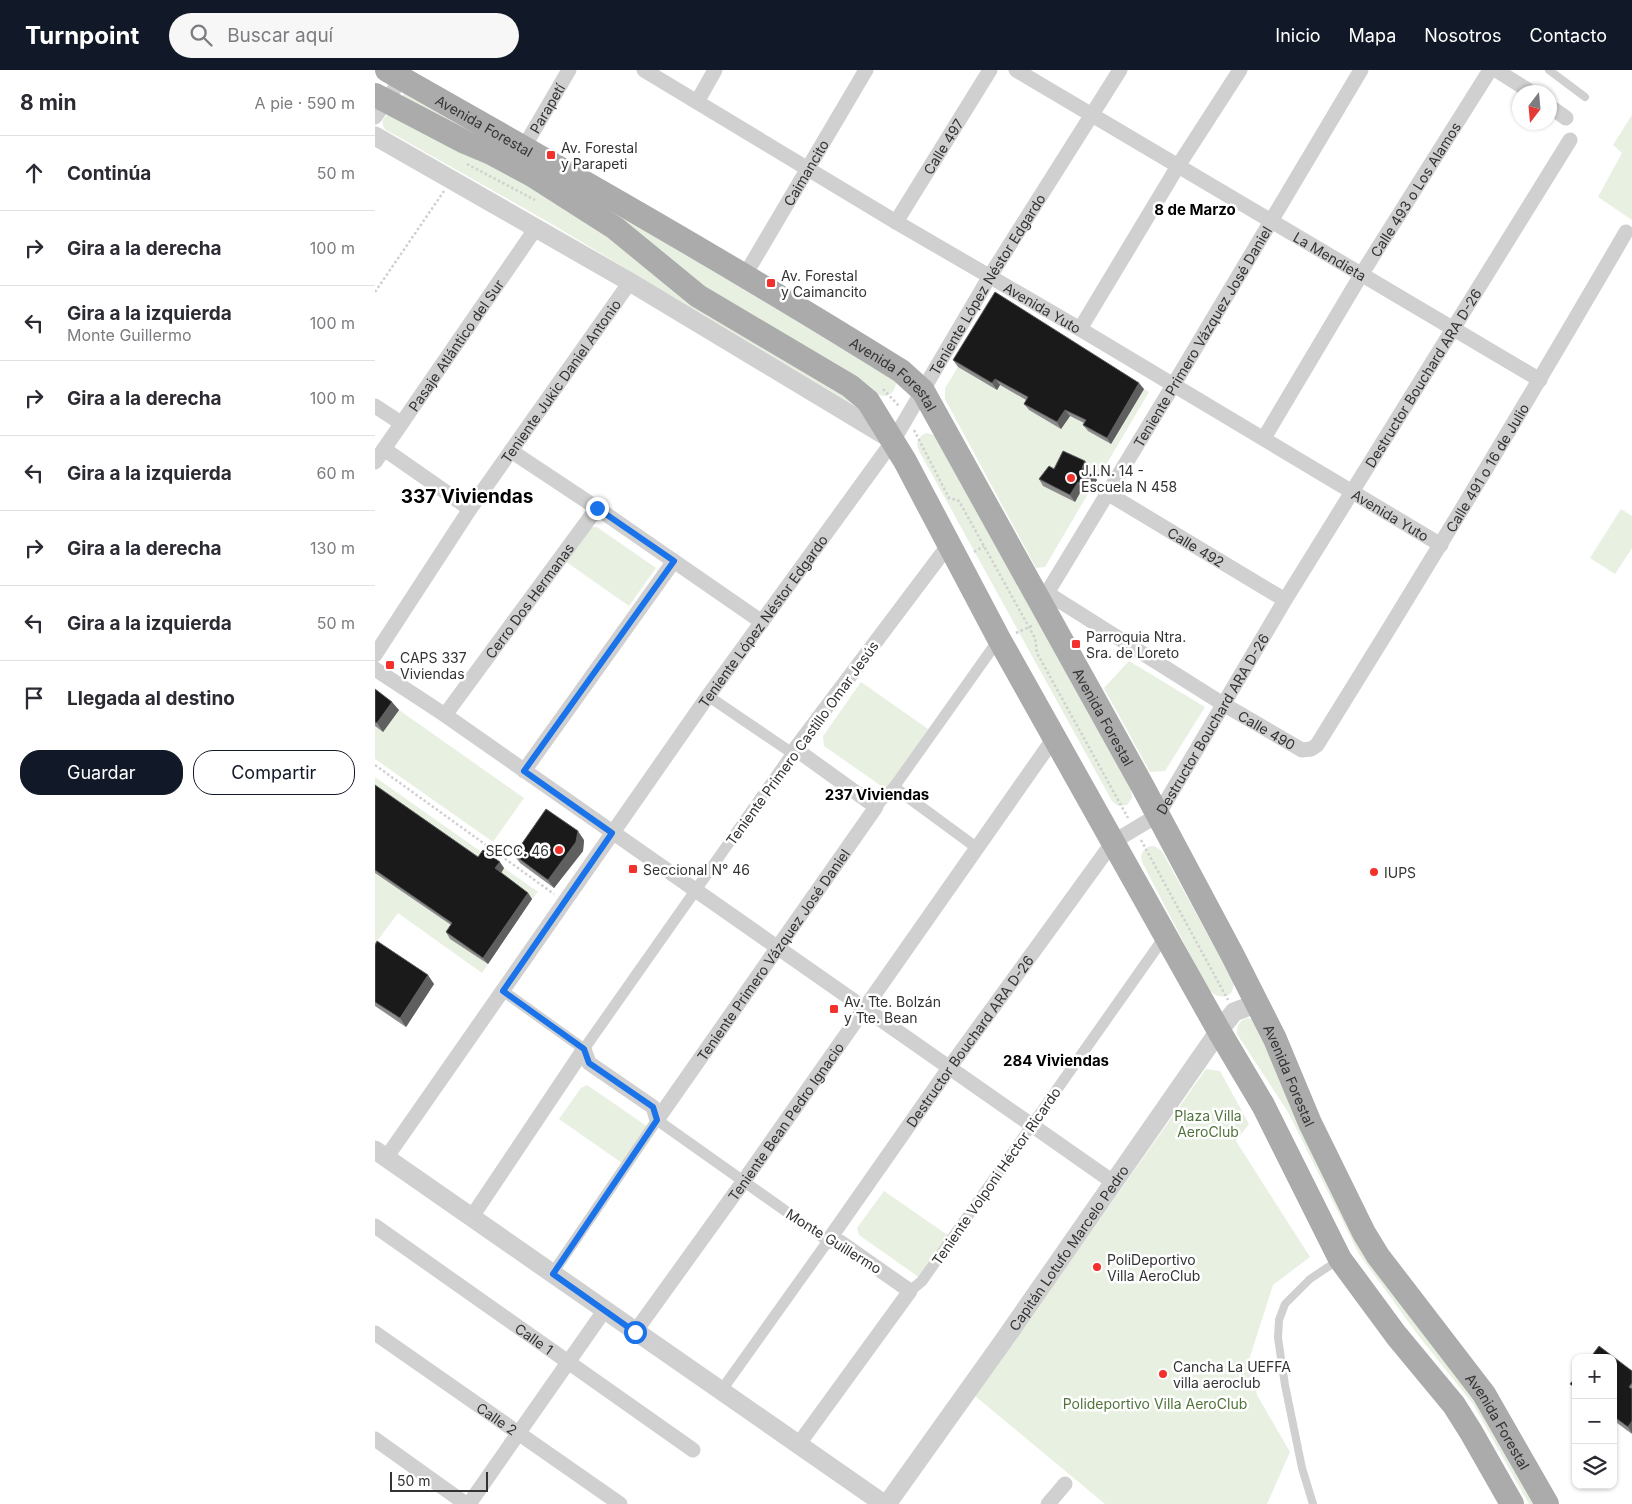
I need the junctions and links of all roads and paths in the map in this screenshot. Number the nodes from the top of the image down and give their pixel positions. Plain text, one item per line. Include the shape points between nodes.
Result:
1 (569, 70) edge
2 (644, 70) edge
3 (715, 70) edge
4 (866, 70) edge
5 (990, 70) edge
6 (1016, 70) edge
7 (1120, 70) edge
8 (1239, 70) edge
9 (1361, 70) edge
10 (1490, 70) edge
11 (1496, 70) edge
12 (1549, 70) edge
13 (394, 74) edge
14 (1520, 85) edge
15 (1585, 97) dead end
16 (697, 102) junction
17 (379, 104) edge
18 (1557, 112) edge
19 (1091, 115) junction
20 (1566, 118) dead end
21 (375, 136) edge
22 (1570, 140) dead end
23 (524, 146) junction
24 (460, 160) dead end
25 (1178, 166) junction
26 (807, 169) junction
27 (452, 180) junction
28 (540, 202) dead end
29 (1271, 221) junction
30 (896, 222) junction
31 (536, 228) junction
32 (1626, 232) dead end
33 (745, 275) junction
34 (1361, 275) junction
35 (991, 276) junction
36 (630, 282) junction
37 (375, 292) edge
38 (1080, 329) junction
39 (1454, 329) junction
40 (1540, 380) junction
41 (1174, 384) junction
42 (923, 391) junction
43 (892, 398) dead end
44 (375, 406) edge
45 (907, 417) junction
46 (401, 424) junction
47 (1264, 438) junction
48 (893, 441) junction
49 (384, 449) junction
50 (511, 451) junction
51 (375, 462) edge
52 (1353, 491) junction
53 (1107, 493) junction
54 (597, 508) junction
55 (470, 509) junction
56 (1441, 545) junction
57 (985, 546) junction
58 (960, 549) junction
59 (674, 561) junction
60 (1042, 594) junction
61 (1285, 600) junction
62 (762, 622) junction
63 (1036, 624) dead end
64 (1029, 627) junction
65 (1007, 636) junction
66 (375, 655) edge
67 (375, 669) edge
68 (708, 696) junction
69 (1223, 704) junction
70 (445, 715) junction
71 (1054, 738) junction
72 (1311, 749) joint
73 (792, 754) junction
74 (375, 766) edge
75 (524, 771) junction
76 (894, 787) junction
77 (876, 806) junction
78 (1158, 815) junction
79 (1134, 829) junction
80 (612, 833) junction
81 (1113, 842) junction
82 (977, 848) junction
83 (695, 891) junction
84 (565, 902) junction
85 (1165, 936) junction
86 (777, 948) junction
87 (503, 991) junction
88 (1258, 1003) junction
89 (863, 1009) junction
90 (1234, 1012) junction
91 (1219, 1031) junction
92 (584, 1049) junction
93 (949, 1068) junction
94 (657, 1120) junction
95 (1032, 1125) junction
96 (381, 1154) edge
97 (743, 1182) junction
98 (1113, 1182) junction
99 (471, 1218) junction
100 (375, 1226) edge
101 (828, 1241) junction
102 (1341, 1258) junction
103 (553, 1274) junction
104 (910, 1291) junction
105 (604, 1311) junction
106 (635, 1332) junction
107 (375, 1333) edge
108 (569, 1362) junction
109 (721, 1391) junction
110 (519, 1433) junction
111 (375, 1439) edge
112 (799, 1445) junction
113 (693, 1450) dead end
114 (1065, 1484) dead end
115 (468, 1504) edge
116 (620, 1504) edge
117 (885, 1504) edge
118 (1048, 1504) edge
119 (1313, 1504) edge
120 (1513, 1504) edge
121 (1547, 1504) edge

1 - 23 street, Parapetí
2 - 16 street, Avenida Yuto
3 - 16 street
4 - 26 street, Caimancito
5 - 30 street, Calle 497
6 - 19 street, La Mendieta
7 - 19 street, Teniente López Néstor Edgardo
8 - 25 street
9 - 29 street, Teniente Primero Vázquez José Daniel
10 - 34 street, Calle 493 o Los Alamos
11 - 14 street
12 - 15 lane
13 - 17 street
13 - 23 main road, Avenida Forestal
16 - 26 street, Avenida Yuto
17 - 48 main road, Avenida Forestal via 491,153 615,228 698,296 850,386 868,401
18 - 20 street
19 - 25 street, La Mendieta
19 - 35 street, Teniente López Néstor Edgardo
21 - 27 street, Avenida Forestal
22 - 39 street, Destructor Bouchard ARA D-26
23 - 33 main road, Avenida Forestal
24 - 28 path
25 - 29 street, La Mendieta
25 - 38 street
26 - 30 street, Avenida Yuto
26 - 33 street, Caimancito
27 - 31 street, Avenida Forestal
27 - 37 path
29 - 34 street, La Mendieta
29 - 41 street, Teniente Primero Vázquez José Daniel
30 - 35 street, Avenida Yuto
31 - 36 street, Avenida Forestal
31 - 46 street, Pasaje Atlántico del Sur
32 - 40 street, Calle 491 o 16 de Julio
33 - 42 main road, Avenida Forestal via 901,371
34 - 39 street, La Mendieta
34 - 47 street, Calle 493 o Los Alamos
35 - 38 street, Avenida Yuto
35 - 42 street, Teniente López Néstor Edgardo
36 - 48 street, Avenida Forestal
36 - 50 street, Teniente Jukic Daniel Antonio
38 - 41 street, Avenida Yuto
39 - 40 street, La Mendieta
39 - 52 street, Destructor Bouchard ARA D-26
40 - 56 street, Calle 491 o 16 de Julio
41 - 47 street, Avenida Yuto
41 - 53 street, Teniente Primero Vázquez José Daniel
42 - 45 street, Teniente López Néstor Edgardo
42 - 60 main road, Avenida Forestal
43 - 45 path
44 - 46 street
45 - 48 street, Teniente López Néstor Edgardo
45 - 57 path via 949,498 959,501
46 - 49 street, Pasaje Atlántico del Sur
47 - 52 street, Avenida Yuto
48 - 58 main road, Avenida Forestal
48 - 62 street, Teniente López Néstor Edgardo
49 - 51 street, Pasaje Atlántico del Sur
49 - 55 street
50 - 54 street
50 - 55 street, Teniente Jukic Daniel Antonio
52 - 56 street, Avenida Yuto
52 - 61 street, Destructor Bouchard ARA D-26
53 - 60 street, Teniente Primero Vázquez José Daniel
53 - 61 street, Calle 492
54 - 59 street
54 - 70 street, Cerro Dos Hermanas
55 - 66 street, Teniente Jukic Daniel Antonio
56 - 72 street, Calle 491 o 16 de Julio via 1317,745
57 - 58 path
57 - 64 path
58 - 65 main road, Avenida Forestal
58 - 73 street, Teniente Primero Castillo Omar Jesús
59 - 62 street
59 - 75 street
60 - 69 street, Calle 490
60 - 78 main road, Avenida Forestal
61 - 69 street, Destructor Bouchard ARA D-26
62 - 68 street, Teniente López Néstor Edgardo
63 - 64 path
64 - 65 path
64 - 79 path via 1037,653
65 - 71 main road, Avenida Forestal
65 - 76 street, Teniente Primero Vázquez José Daniel
67 - 70 street
68 - 73 street
68 - 80 street, Teniente López Néstor Edgardo
69 - 72 street, Calle 490 via 1302,750
69 - 78 street, Destructor Bouchard ARA D-26
70 - 75 street
71 - 81 main road, Avenida Forestal
71 - 82 street, Teniente Bean Pedro Ignacio
73 - 77 street via 801,753
73 - 83 street, Teniente Primero Castillo Omar Jesús
74 - 84 path
75 - 80 street
76 - 77 street, Teniente Primero Vázquez José Daniel
76 - 82 street
77 - 86 street, Teniente Primero Vázquez José Daniel
78 - 79 street, Destructor Bouchard ARA D-26
78 - 88 main road, Avenida Forestal
79 - 81 street, Destructor Bouchard ARA D-26
79 - 90 path
80 - 83 street
80 - 84 street, Teniente López Néstor Edgardo
81 - 85 main road, Avenida Forestal
81 - 93 street, Destructor Bouchard ARA D-26
82 - 89 street, Teniente Bean Pedro Ignacio
83 - 86 street
83 - 92 street, Teniente Primero Castillo Omar Jesús
84 - 87 street, Teniente López Néstor Edgardo
85 - 91 main road, Avenida Forestal
85 - 95 street, Teniente Volponi Héctor Ricardo
86 - 89 street
86 - 94 street, Teniente Primero Vázquez José Daniel
87 - 92 street, Monte Guillermo
87 - 96 street, Teniente López Néstor Edgardo
88 - 90 street
88 - 121 main road, Avenida Forestal via 1310,1123 1364,1233 1378,1256 1484,1394
89 - 93 street
89 - 97 street, Teniente Bean Pedro Ignacio
90 - 91 street, Capitán Lotufo Marcelo Pedro
91 - 98 street, Capitán Lotufo Marcelo Pedro
91 - 102 main road, Avenida Forestal via 1263,1105
92 - 94 street, Monte Guillermo via 589,1063 653,1107
92 - 99 street, Teniente Primero Castillo Omar Jesús
93 - 95 street
93 - 101 street, Destructor Bouchard ARA D-26
94 - 97 street, Monte Guillermo
94 - 103 street, Teniente Primero Vázquez José Daniel
95 - 98 street
95 - 104 street, Teniente Volponi Héctor Ricardo via 922,1281
96 - 99 street
97 - 101 street, Monte Guillermo
97 - 106 street, Teniente Bean Pedro Ignacio
98 - 117 street, Capitán Lotufo Marcelo Pedro
99 - 103 street
100 - 108 street, Calle 1
101 - 104 street, Monte Guillermo via 840,1242
101 - 109 street, Destructor Bouchard ARA D-26
102 - 119 lane via 1309,1280 1285,1304 1279,1320 1285,1385
102 - 120 main road, Avenida Forestal via 1396,1335 1454,1405
103 - 105 street
104 - 112 street
105 - 106 street
105 - 108 street
106 - 109 street
107 - 110 street, Calle 2
108 - 110 street
108 - 113 street, Calle 1
109 - 112 street
110 - 115 street
110 - 116 street, Calle 2
111 - 115 street
112 - 117 street
114 - 118 street

